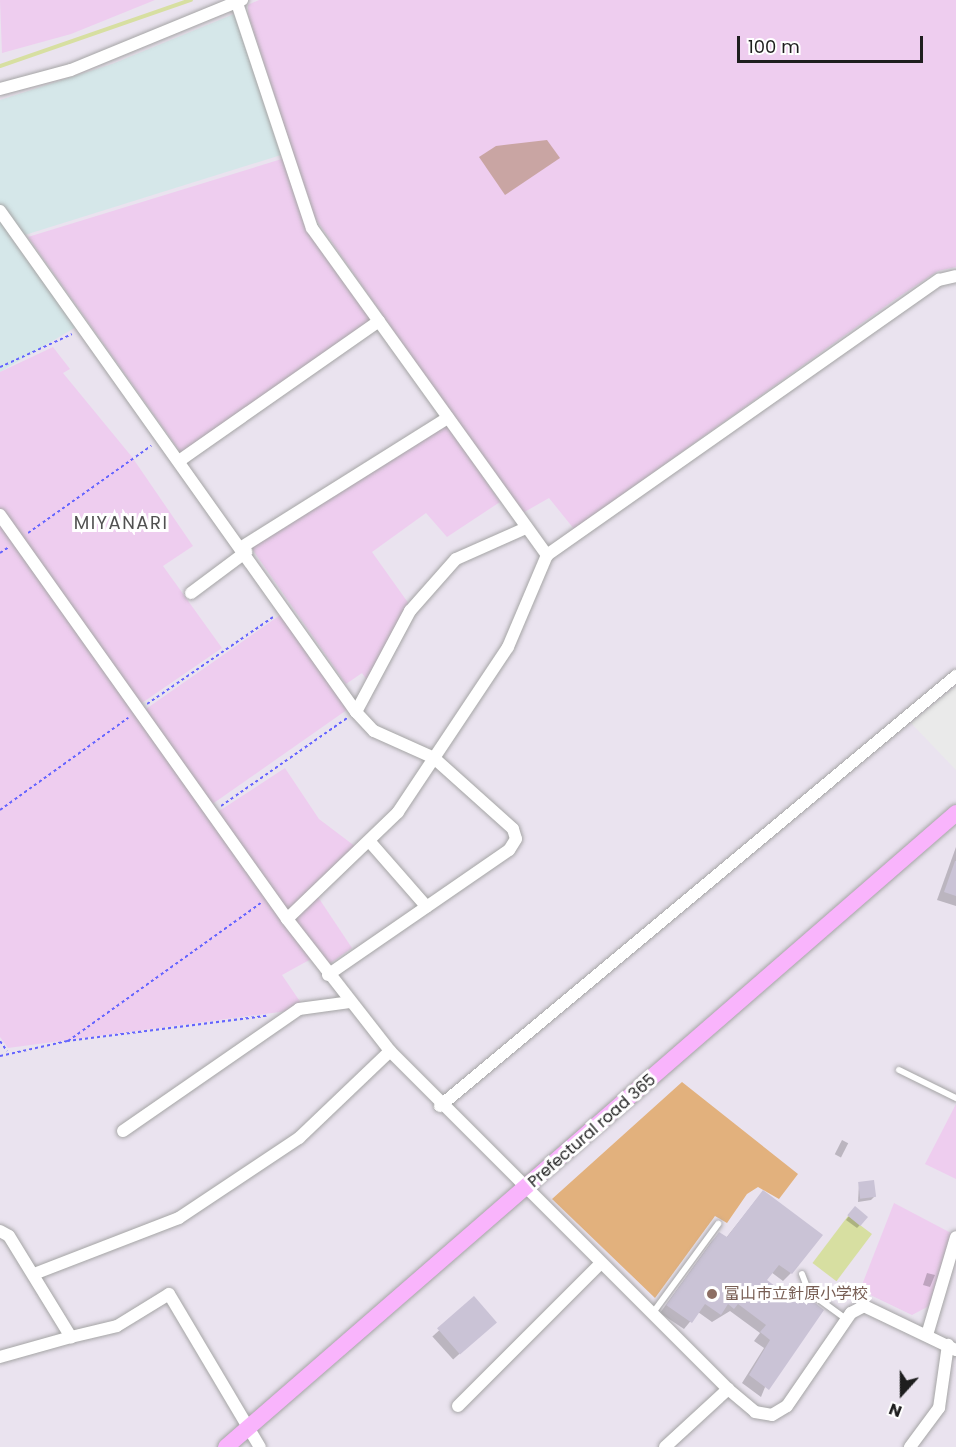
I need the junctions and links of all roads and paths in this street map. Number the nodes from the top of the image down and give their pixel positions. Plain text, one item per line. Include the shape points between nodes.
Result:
1 (240, 1) edge
2 (0, 89) edge
3 (0, 211) edge
4 (956, 276) edge
5 (380, 321) junction
6 (83, 329) junction
7 (0, 367) edge
8 (448, 418) junction
9 (163, 438) junction
10 (179, 461) junction
11 (0, 515) edge
12 (526, 528) junction
13 (18, 540) junction
14 (244, 549) junction
15 (0, 553) edge
16 (547, 555) junction
17 (190, 593) dead end
18 (956, 676) edge
19 (356, 712) junction
20 (434, 758) junction
21 (211, 812) junction
22 (956, 813) edge
23 (370, 842) junction
24 (271, 896) junction
25 (427, 907) junction
26 (287, 919) junction
27 (328, 975) junction
28 (350, 1002) junction
29 (268, 1016) dead end
30 (0, 1041) edge
31 (67, 1041) junction
32 (7, 1051) junction
33 (390, 1051) junction
34 (0, 1056) edge
35 (899, 1070) dead end
36 (956, 1098) edge
37 (440, 1106) junction
38 (123, 1131) dead end
39 (526, 1189) junction
40 (718, 1224) dead end
41 (0, 1231) edge
42 (956, 1237) edge
43 (600, 1264) junction
44 (34, 1274) junction
45 (802, 1274) dead end
46 (651, 1314) junction
47 (846, 1319) junction
48 (927, 1335) junction
49 (71, 1337) junction
50 (952, 1348) edge
51 (0, 1357) edge
52 (728, 1389) junction
53 (458, 1406) dead end
54 (250, 1430) junction
55 (226, 1447) edge
56 (260, 1447) edge
57 (665, 1447) edge
58 (910, 1447) edge

1 - 2 street via 71,70
1 - 5 street via 312,228
3 - 6 street
4 - 16 street via 939,280
5 - 8 street
5 - 10 street
6 - 7 path
6 - 9 street
8 - 12 street
8 - 14 street
9 - 10 street
9 - 13 path
10 - 14 street
11 - 13 street
12 - 16 street
12 - 19 street via 456,559 410,611
13 - 15 path
13 - 21 street
14 - 17 street
14 - 19 street
16 - 20 street via 508,647
18 - 37 street
19 - 20 street via 374,731
19 - 21 path
20 - 23 street via 398,813
20 - 25 street via 513,829 516,839 509,850
21 - 24 street
22 - 39 main road, Prefectural road 365
23 - 25 street
23 - 26 street
24 - 26 street
24 - 31 path
25 - 27 street
26 - 27 street
27 - 28 street
28 - 33 street
28 - 38 street via 298,1009
29 - 31 path
30 - 32 path
31 - 32 path
32 - 34 path
33 - 37 street
33 - 44 street via 299,1138 179,1218
35 - 36 lane
37 - 39 street
39 - 43 street
39 - 54 main road, Prefectural road 365
40 - 46 lane
41 - 44 street
42 - 48 street
43 - 46 street
43 - 53 street
44 - 49 street
45 - 47 lane via 809,1292
46 - 52 street
47 - 48 street via 864,1306
47 - 52 street via 787,1406 772,1415 755,1412
48 - 50 street
49 - 51 street
49 - 54 street via 117,1326 169,1294
50 - 58 street via 939,1408
52 - 57 street
54 - 55 main road, Prefectural road 365
54 - 56 street

